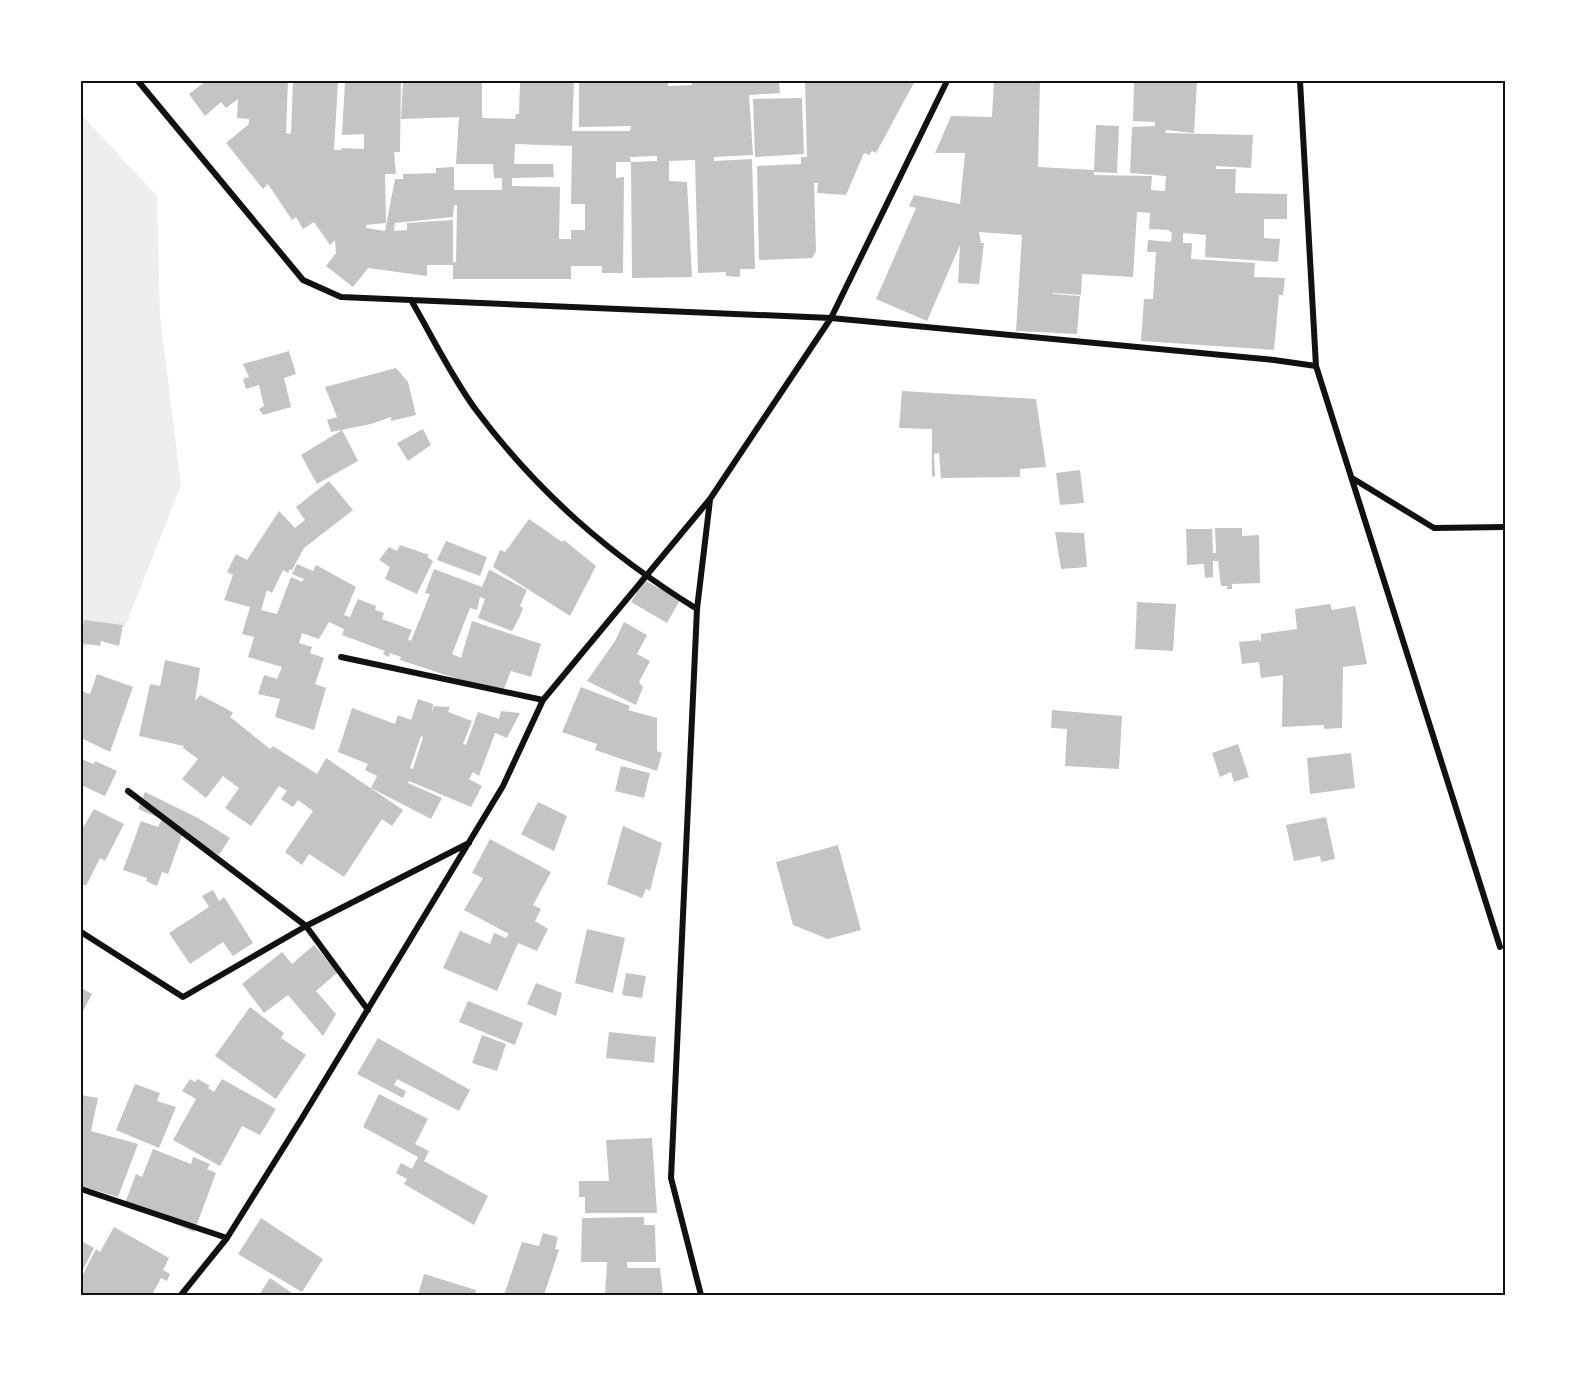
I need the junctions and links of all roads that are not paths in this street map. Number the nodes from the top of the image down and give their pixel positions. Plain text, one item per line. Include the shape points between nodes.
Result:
1 (138, 81) edge
2 (947, 81) edge
3 (1300, 81) edge
4 (411, 300) junction
5 (831, 318) junction
6 (1316, 366) junction
7 (1352, 478) junction
8 (710, 499) junction
9 (1505, 527) edge
10 (645, 577) junction
11 (697, 609) junction
12 (341, 657) dead end
13 (543, 700) junction
14 (129, 791) dead end
15 (469, 843) junction
16 (306, 926) junction
17 (81, 932) edge
18 (1500, 947) dead end
19 (368, 1010) junction
20 (81, 1189) edge
21 (227, 1238) junction
22 (181, 1295) edge
23 (701, 1295) edge

1 - 4 street via 303,280 340,297
2 - 5 street
3 - 6 street
4 - 5 street
4 - 10 street via 475,408 516,458 588,532
5 - 6 street
5 - 8 street
6 - 7 street
7 - 9 street via 1434,528
7 - 18 street
8 - 10 street
8 - 11 street
10 - 11 street
10 - 13 street
11 - 23 street via 671,1178
12 - 13 street
13 - 15 street via 503,786
14 - 16 street
15 - 16 street
15 - 19 street
16 - 17 street via 183,997
16 - 19 street
19 - 21 street
20 - 21 street
21 - 22 street

